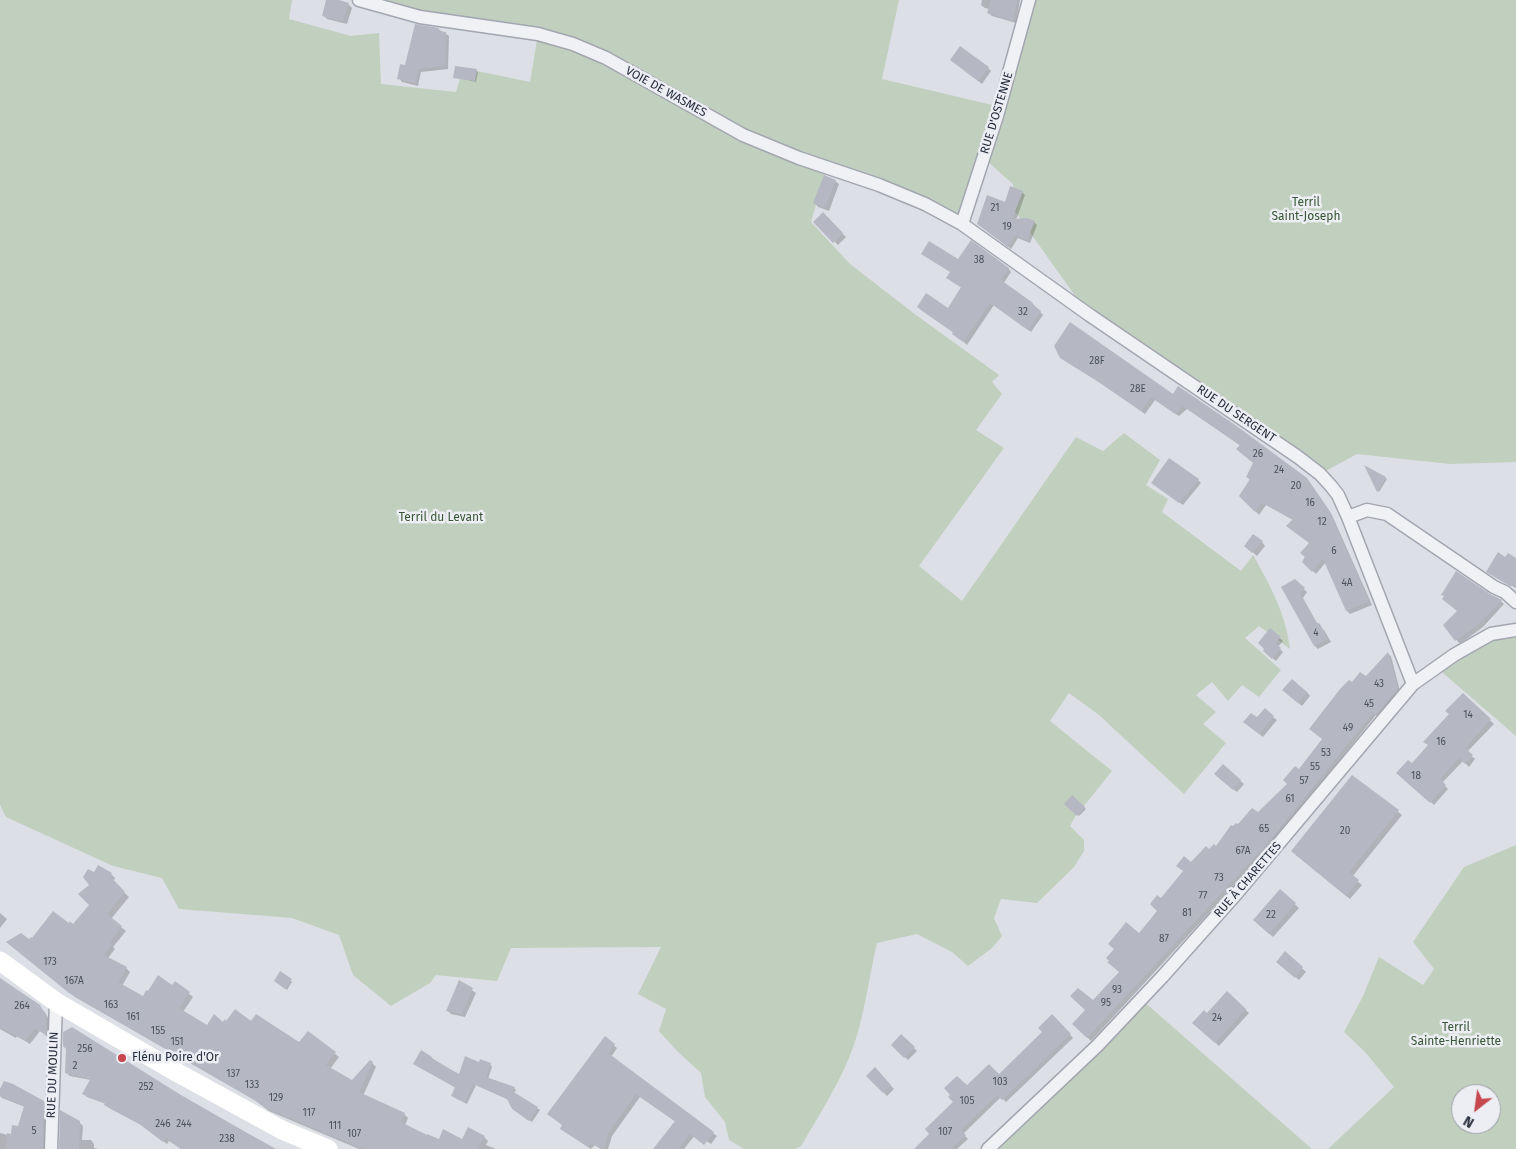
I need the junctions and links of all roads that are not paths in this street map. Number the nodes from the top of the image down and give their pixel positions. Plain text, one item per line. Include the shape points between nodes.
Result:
1 (359, 0) edge
2 (1028, 0) edge
3 (962, 224) junction
4 (1348, 517) junction
5 (1516, 602) edge
6 (1516, 630) edge
7 (1413, 684) junction
8 (0, 961) edge
9 (56, 1002) junction
10 (51, 1149) edge
11 (328, 1149) edge
12 (988, 1149) edge

1 - 3 street, VOIE DE WASMES via 420,18 538,34 573,44 606,58 743,135 898,192
2 - 3 street, RUE D'OSTENNE via 997,116
3 - 4 street, RUE DU SERGENT via 1312,467 1338,495
4 - 5 street via 1367,510 1387,514
4 - 7 street, RUE DU SERGENT
6 - 7 street, RUE À CHARETTES via 1491,634
7 - 12 street, RUE À CHARETTES via 1163,976 1097,1046
8 - 9 street
9 - 10 street, RUE DU MOULIN
9 - 11 street via 282,1130

